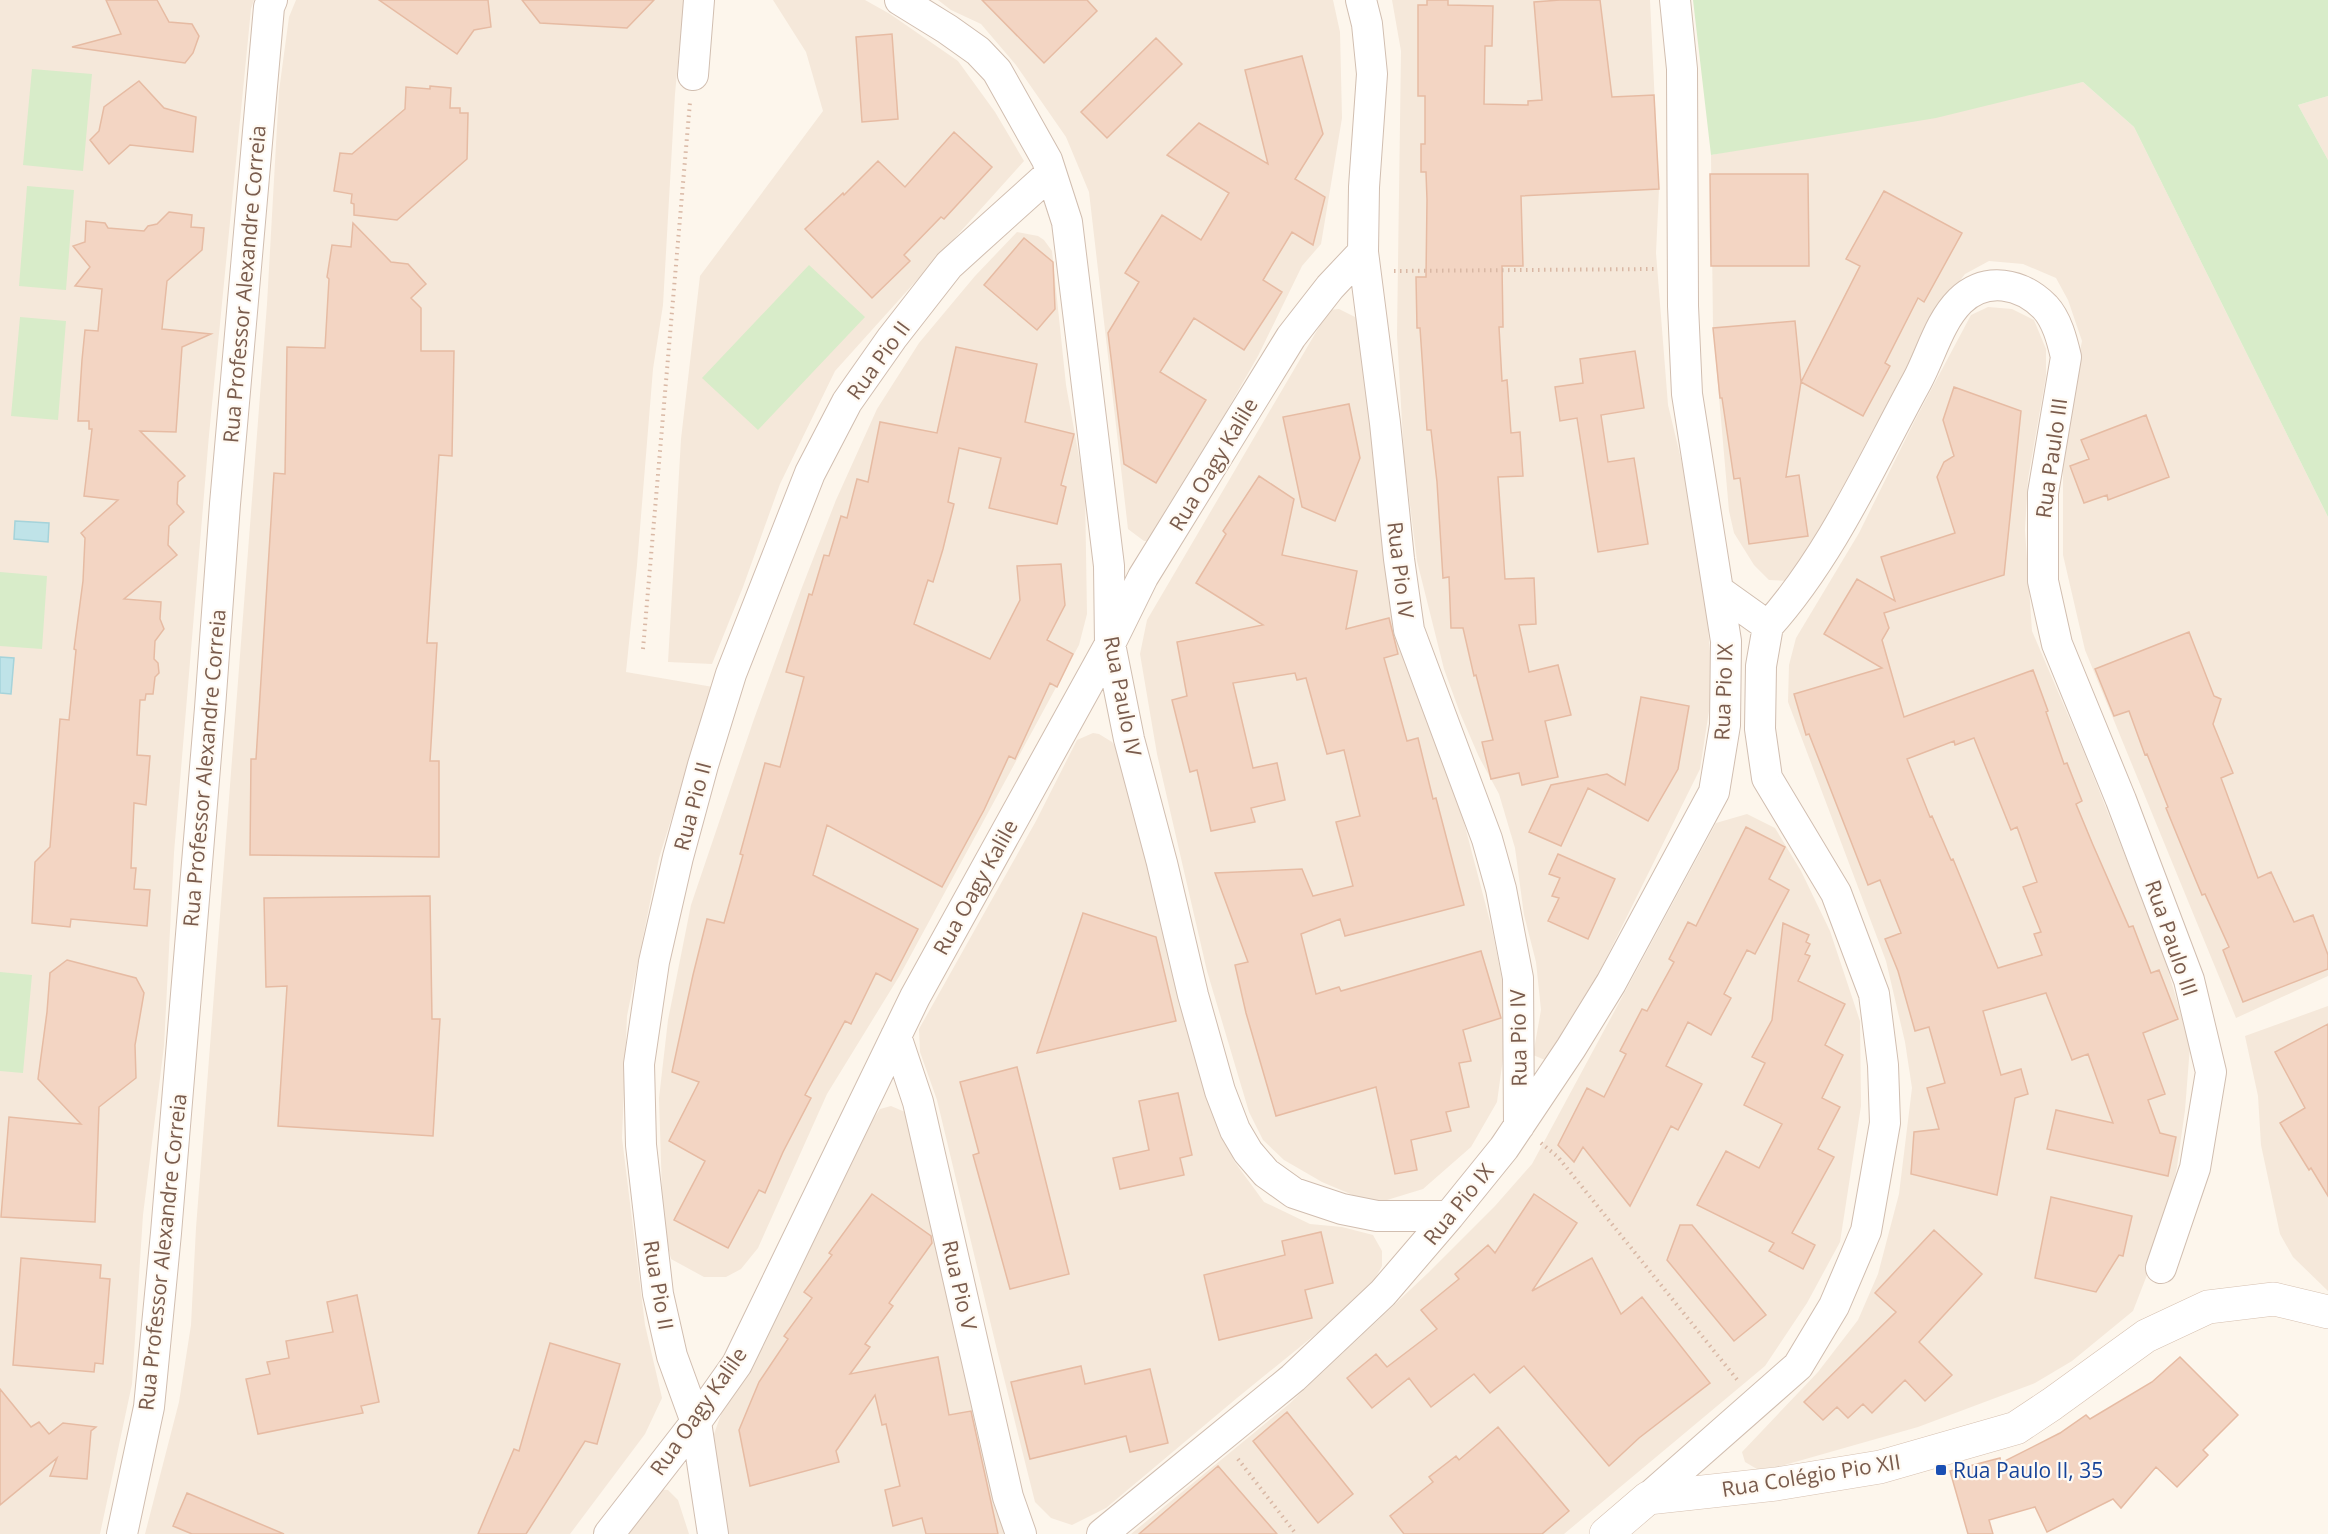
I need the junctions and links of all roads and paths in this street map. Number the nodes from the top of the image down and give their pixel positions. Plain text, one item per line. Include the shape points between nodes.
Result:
1 (272, 0) edge
2 (699, 0) edge
3 (900, 0) edge
4 (1360, 0) edge
5 (1675, 0) edge
6 (693, 75) joint
7 (1052, 173) junction
8 (1365, 262) junction
9 (1683, 268) junction
10 (1719, 591) junction
11 (1768, 626) junction
12 (1110, 644) junction
13 (643, 649) dead end
14 (1767, 778) junction
15 (1714, 792) junction
16 (896, 1036) junction
17 (1519, 1126) junction
18 (1449, 1216) junction
19 (2161, 1268) dead end
20 (2328, 1312) edge
21 (1758, 1403) junction
22 (696, 1422) junction
23 (1222, 1436) junction
24 (1648, 1498) junction
25 (122, 1534) edge
26 (609, 1534) edge
27 (713, 1534) edge
28 (1021, 1534) edge
29 (1102, 1534) edge
30 (1296, 1534) edge
31 (1606, 1534) edge

1 - 25 street, Rua Professor Alexandre Correia via 225,504 164,1257 148,1407
2 - 6 street
3 - 7 street, Rua Paulo IV via 970,45 997,71
4 - 8 street, Rua Pio IV via 1367,24 1372,74 1364,186
5 - 9 street, Rua Pio IX via 1682,69
6 - 13 path
7 - 12 street, Rua Paulo IV via 1067,222 1075,281 1109,566
7 - 22 street, Rua Pio II via 949,265 847,402 810,473 731,674 703,765 654,962 639,1064 641,1145 658,1294 672,1356
8 - 9 path
8 - 12 street, Rua Oagy Kalile via 1330,286 1291,337 1143,577
8 - 17 street, Rua Pio IV via 1409,630 1487,839 1518,978
9 - 10 street, Rua Pio IX via 1687,394
10 - 11 street
10 - 15 street, Rua Pio IX via 1726,641 1725,725
11 - 14 street via 1761,666 1760,729
11 - 19 street, Rua Paulo III via 1791,600 1824,550 1945,322 1959,303 1972,291 1995,284 2013,286 2046,308 2061,336 2066,357 2043,493 2045,591 2057,644 2189,980 2211,1072 2195,1168
12 - 16 street, Rua Oagy Kalile
12 - 18 street, Rua Paulo IV via 1129,739 1193,995 1220,1091 1248,1152 1266,1173 1294,1193 1320,1202 1377,1216
14 - 15 street via 1735,778
14 - 21 street via 1836,893 1874,994 1884,1065 1885,1122 1866,1231 1834,1306 1798,1366
15 - 17 street, Rua Pio IX via 1611,983
16 - 22 street, Rua Oagy Kalile via 737,1364
16 - 28 street, Rua Pio V via 918,1102 1008,1497
17 - 18 street, Rua Pio IX
17 - 21 path via 1558,1157
18 - 23 street, Rua Pio IX via 1383,1293 1293,1378
20 - 24 street, Rua Colégio Pio XII via 2274,1299 2208,1307 2146,1336 2016,1428 1880,1467 1776,1484
21 - 24 street
22 - 26 street, Rua Oagy Kalile
22 - 27 street, Rua Pio II
23 - 29 street, Rua Pio IX
23 - 30 path
24 - 31 street

